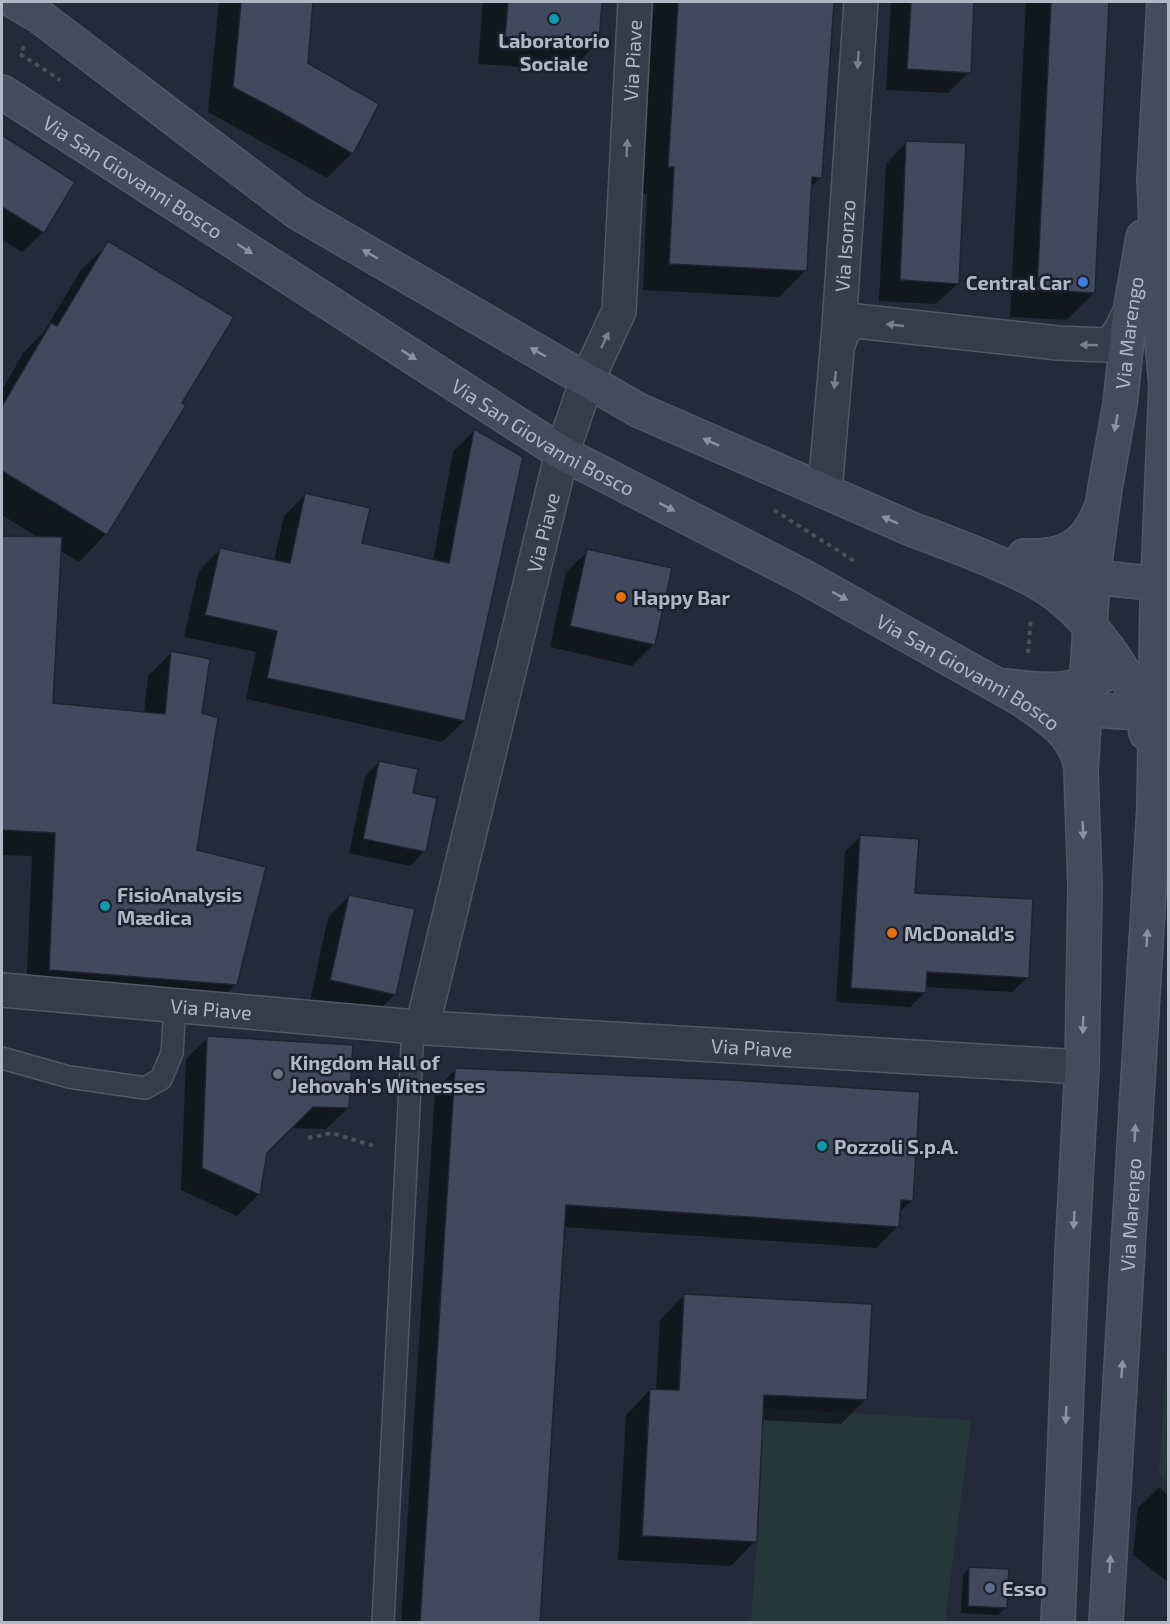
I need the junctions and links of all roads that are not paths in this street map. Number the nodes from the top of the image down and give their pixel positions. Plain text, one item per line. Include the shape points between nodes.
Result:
1 (15, 2) edge
2 (635, 2) edge
3 (861, 2) edge
4 (1164, 2) edge
5 (2, 92) edge
6 (1154, 179) junction
7 (1130, 312) junction
8 (838, 345) junction
9 (1167, 376) edge
10 (587, 380) junction
11 (562, 453) junction
12 (825, 491) junction
13 (1105, 492) junction
14 (1165, 516) edge
15 (925, 534) junction
16 (1098, 578) junction
17 (1090, 626) junction
18 (1151, 656) edge
19 (1015, 677) junction
20 (1091, 700) junction
21 (1168, 760) edge
22 (1081, 772) junction
23 (1154, 807) junction
24 (2, 990) edge
25 (175, 1006) junction
26 (420, 1028) junction
27 (2, 1058) edge
28 (1082, 1067) junction
29 (383, 1623) edge
30 (396, 1623) edge
31 (1058, 1623) edge
32 (1106, 1623) edge

10 -> 1 main road via 297,212 39,16
10 -> 2 street, Via Piave via 619,311
3 -> 8 street, Via Isonzo
4 - 6 main road, Via Marengo
5 -> 11 main road, Via San Giovanni Bosco
6 - 7 main road, Via Marengo
6 - 9 main road, Via Marengo via 1161,332
7 -> 8 street via 1117,337 1106,345 1058,344 856,321 844,329
7 -> 13 main road, Via Marengo
8 -> 12 street, Via Isonzo
9 - 14 main road, Via Marengo
10 - 11 street, Via Piave
12 -> 10 main road via 638,410
11 -> 19 main road, Via San Giovanni Bosco via 779,564
11 - 26 street, Via Piave
15 -> 12 main road
13 - 15 main road via 1088,535 1065,552 1020,555
13 - 16 main road
14 - 18 main road, Via Marengo
15 - 16 main road via 1050,571
15 - 17 main road via 1041,584
16 - 17 main road
16 - 18 main road
16 - 18 main road via 1116,625
17 - 18 main road via 1103,642
17 - 20 main road
18 - 20 main road
18 - 20 main road via 1110,672
18 - 23 main road, Via Marengo
19 - 20 main road via 1038,690 1063,690
19 - 22 main road, Via San Giovanni Bosco via 1043,714 1065,732 1075,748
20 - 22 main road
21 - 23 main road
22 -> 28 main road via 1085,886
32 -> 23 main road, Via Marengo
24 - 25 street, Via Piave
25 - 26 street, Via Piave
25 - 27 lane via 172,1053 161,1079 145,1088 69,1077
26 - 28 street, Via Piave
26 - 29 lane
26 - 30 lane
28 -> 31 main road

